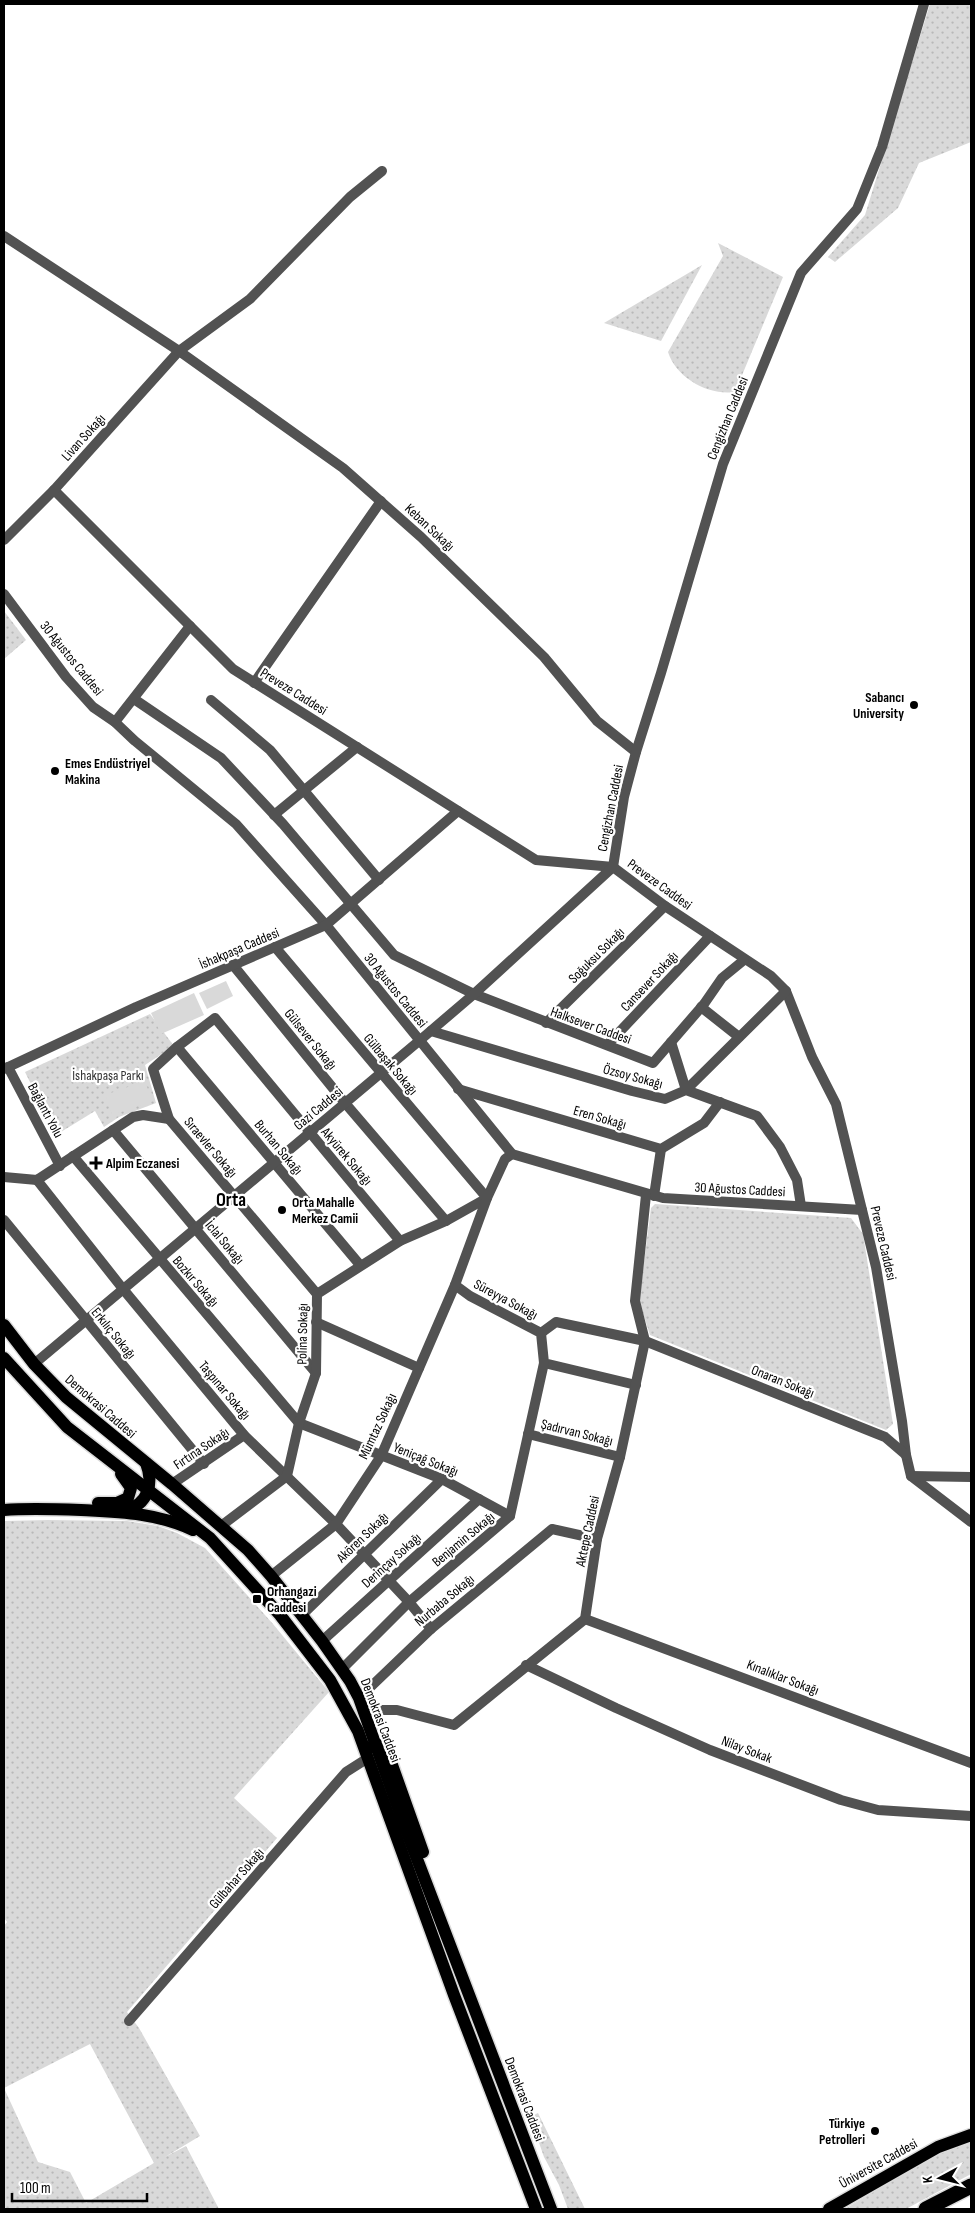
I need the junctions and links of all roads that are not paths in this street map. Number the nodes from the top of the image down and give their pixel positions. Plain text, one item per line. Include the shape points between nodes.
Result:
1 (924, 4) edge
2 (382, 171) dead end
3 (4, 236) edge
4 (179, 351) junction
5 (54, 490) junction
6 (381, 501) junction
7 (4, 540) edge
8 (4, 594) edge
9 (190, 626) junction
10 (254, 683) junction
11 (134, 699) junction
12 (211, 700) dead end
13 (115, 722) junction
14 (356, 747) junction
15 (636, 752) junction
16 (304, 790) junction
17 (458, 811) junction
18 (274, 815) junction
19 (613, 867) junction
20 (379, 880) junction
21 (350, 904) junction
22 (665, 906) junction
23 (326, 925) junction
24 (710, 936) junction
25 (275, 947) junction
26 (744, 960) junction
27 (233, 965) junction
28 (786, 991) junction
29 (474, 994) junction
30 (701, 1007) junction
31 (215, 1018) joint
32 (546, 1023) junction
33 (431, 1030) junction
34 (739, 1037) junction
35 (420, 1041) junction
36 (671, 1042) junction
37 (608, 1044) junction
38 (177, 1047) junction
39 (6, 1068) edge
40 (381, 1074) junction
41 (458, 1088) junction
42 (686, 1090) junction
43 (720, 1102) junction
44 (345, 1103) junction
45 (169, 1119) junction
46 (114, 1130) junction
47 (310, 1133) junction
48 (661, 1149) junction
49 (512, 1154) junction
50 (74, 1156) junction
51 (274, 1163) junction
52 (60, 1166) junction
53 (4, 1177) edge
54 (37, 1180) junction
55 (650, 1195) junction
56 (234, 1196) junction
57 (488, 1198) junction
58 (801, 1206) junction
59 (862, 1210) junction
60 (4, 1220) edge
61 (446, 1221) junction
62 (196, 1228) junction
63 (400, 1242) junction
64 (159, 1259) junction
65 (360, 1265) junction
66 (455, 1285) junction
67 (123, 1289) junction
68 (317, 1294) junction
69 (86, 1320) junction
70 (316, 1322) junction
71 (4, 1325) edge
72 (541, 1332) junction
73 (645, 1341) junction
74 (4, 1358) edge
75 (34, 1364) junction
76 (544, 1364) junction
77 (419, 1368) junction
78 (316, 1373) junction
79 (636, 1385) junction
80 (37, 1393) junction
81 (299, 1423) junction
82 (244, 1434) junction
83 (528, 1434) junction
84 (102, 1454) junction
85 (906, 1455) junction
86 (381, 1456) junction
87 (620, 1457) junction
88 (146, 1463) junction
89 (204, 1464) junction
90 (287, 1476) junction
91 (911, 1476) junction
92 (971, 1477) edge
93 (442, 1479) junction
94 (172, 1484) junction
95 (148, 1489) junction
96 (479, 1499) junction
97 (4, 1502) edge
98 (4, 1510) edge
99 (117, 1512) junction
100 (510, 1516) junction
101 (971, 1522) edge
102 (336, 1524) junction
103 (221, 1526) junction
104 (210, 1538) junction
105 (598, 1539) junction
106 (364, 1555) junction
107 (271, 1576) junction
108 (388, 1581) junction
109 (409, 1602) junction
110 (302, 1614) junction
111 (585, 1619) junction
112 (431, 1629) junction
113 (322, 1641) junction
114 (526, 1665) junction
115 (342, 1669) junction
116 (359, 1698) junction
117 (364, 1710) junction
118 (375, 1744) junction
119 (368, 1758) junction
120 (971, 1763) edge
121 (971, 1816) edge
122 (129, 2021) dead end
123 (971, 2135) edge
124 (971, 2186) edge
125 (536, 2209) edge
126 (551, 2209) edge
127 (829, 2209) edge
128 (926, 2209) edge

1 - 15 street, Cengizhan Caddesi via 882,147 857,209 801,274 723,464
2 - 4 street, Livan Sokağı via 350,197 250,299
3 - 4 street, Keban Sokağı
4 - 5 street, Livan Sokağı
4 - 6 street, Keban Sokağı via 343,468
5 - 7 street, Livan Sokağı
5 - 9 street, Preveze Caddesi
6 - 10 street
6 - 15 street, Keban Sokağı via 544,657 597,721
8 - 13 street, 30 Ağustos Caddesi via 66,677 93,707
9 - 10 street, Preveze Caddesi via 233,670
9 - 11 street
10 - 14 street, Preveze Caddesi
11 - 13 street
11 - 18 street via 221,758
12 - 16 street via 270,750
13 - 23 street, 30 Ağustos Caddesi via 236,824
14 - 16 street
14 - 17 street, Preveze Caddesi
15 - 19 street, Cengizhan Caddesi via 624,797
16 - 18 street
16 - 20 street
17 - 19 street, Preveze Caddesi via 536,860
17 - 20 street, İshakpaşa Caddesi
18 - 21 street
19 - 22 street, Preveze Caddesi
19 - 29 street, Gazi Caddesi
20 - 21 street, İshakpaşa Caddesi
21 - 23 street, İshakpaşa Caddesi
21 - 29 street, Halksever Caddesi via 394,955
22 - 24 street, Preveze Caddesi
22 - 32 street, Soğuksu Sokağı
23 - 25 street, İshakpaşa Caddesi
23 - 35 street, 30 Ağustos Caddesi
24 - 26 street, Preveze Caddesi
24 - 37 street, Cansever Sokağı
25 - 27 street, İshakpaşa Caddesi
25 - 40 street, Gülbaşak Sokağı
26 - 28 street, Preveze Caddesi via 771,976
26 - 30 street, Halksever Caddesi via 722,978
27 - 39 street, İshakpaşa Caddesi
27 - 44 street, Gülsever Sokağı
28 - 34 street
28 - 59 street, Preveze Caddesi via 812,1057 836,1104
29 - 32 street, Halksever Caddesi
29 - 33 street, Gazi Caddesi
30 - 34 street
30 - 36 street, Halksever Caddesi
31 - 38 street, Sıraevler Sokağı
31 - 47 street, Akyürek Sokağı
32 - 37 street, Halksever Caddesi
33 - 35 street, Gazi Caddesi
33 - 42 street, Özsoy Sokağı via 665,1099
34 - 42 street
35 - 40 street, Gazi Caddesi
35 - 41 street, 30 Ağustos Caddesi
36 - 37 street, Halksever Caddesi via 653,1063
36 - 42 street
38 - 45 street, Sıraevler Sokağı via 153,1069
38 - 51 street, Burhan Sokağı
39 - 52 street, Bağlantı Yolu
40 - 44 street, Gazi Caddesi
40 - 57 street, Gülbaşak Sokağı
41 - 48 street, Eren Sokağı
41 - 49 street, 30 Ağustos Caddesi
42 - 43 street
43 - 48 street via 704,1123
43 - 58 street via 757,1116 780,1147 797,1180
44 - 47 street, Gazi Caddesi
44 - 61 street, Gülsever Sokağı
45 - 46 street via 143,1115 133,1117
45 - 56 street, Sıraevler Sokağı
46 - 50 street
46 - 62 street, İclal Sokağı
47 - 51 street, Gazi Caddesi
47 - 63 street, Akyürek Sokağı
48 - 55 street, Aktepe Caddesi
49 - 55 street, 30 Ağustos Caddesi
49 - 57 street via 505,1159
50 - 52 street
50 - 64 street, Bozkır Sokağı
51 - 56 street, Gazi Caddesi
51 - 65 street, Burhan Sokağı
52 - 54 street
53 - 54 street
54 - 67 street, Taşpınar Sokağı
55 - 58 street, 30 Ağustos Caddesi
55 - 73 street, Aktepe Caddesi via 635,1301
56 - 62 street, Gazi Caddesi
56 - 68 street, Sıraevler Sokağı
57 - 61 street, Polina Sokağı
57 - 66 street, Mümtaz Sokağı
58 - 59 street, 30 Ağustos Caddesi
59 - 85 street, Preveze Caddesi via 878,1276
60 - 69 street, Erkılıç Sokağı
61 - 63 street, Polina Sokağı
62 - 64 street, Gazi Caddesi
62 - 78 street, İclal Sokağı
63 - 65 street, Polina Sokağı
64 - 67 street, Gazi Caddesi
64 - 81 street, Bozkır Sokağı
65 - 68 street, Polina Sokağı
66 - 72 street, Süreyya Sokağı
66 - 77 street, Mümtaz Sokağı
67 - 69 street, Gazi Caddesi
67 - 82 street, Taşpınar Sokağı
68 - 70 street, Polina Sokağı
69 - 75 street, Gazi Caddesi
69 - 89 street, Erkılıç Sokağı
70 - 77 street
70 - 78 street, Polina Sokağı
71 - 75 main road, Demokrasi Caddesi
72 - 73 street, Onaran Sokağı via 556,1322
72 - 76 street, Süreyya Sokağı
73 - 79 street, Aktepe Caddesi
73 - 85 street, Onaran Sokağı via 885,1437
74 - 80 main road, Demokrasi Caddesi
75 - 80 main road via 29,1375
75 - 88 main road, Demokrasi Caddesi via 72,1403
76 - 79 street
76 - 83 street, Benjamin Sokağı
77 - 86 street, Mümtaz Sokağı
78 - 81 street, Polina Sokağı
79 - 87 street, Aktepe Caddesi
80 - 84 main road, Demokrasi Caddesi via 68,1427
81 - 86 street, Yeniçağ Sokağı
81 - 90 street, Polina Sokağı
82 - 89 street, Fırtına Sokağı
82 - 90 street, Taşpınar Sokağı
83 - 87 street, Şadırvan Sokağı
83 - 100 street, Benjamin Sokağı
84 - 95 main road, Demokrasi Caddesi
84 - 97 main road via 128,1482 130,1493 124,1501
85 - 91 street, Preveze Caddesi
86 - 93 street, Yeniçağ Sokağı
86 - 102 street, Mümtaz Sokağı
87 - 105 street, Aktepe Caddesi
88 - 94 main road, Demokrasi Caddesi
88 - 95 main road
89 - 94 street, Fırtına Sokağı
90 - 102 street, Taşpınar Sokağı
90 - 103 street
91 - 92 street
91 - 101 street
93 - 96 street, Yeniçağ Sokağı
93 - 106 street, Akören Sokağı
94 - 103 main road, Demokrasi Caddesi
95 - 99 main road via 140,1504
95 - 104 main road, Demokrasi Caddesi
96 - 100 street, Yeniçağ Sokağı
96 - 108 street, Derinçay Sokağı
98 - 99 main road
99 - 104 main road via 163,1518
100 - 109 street, Benjamin Sokağı
102 - 106 street, Taşpınar Sokağı
102 - 107 street, Mümtaz Sokağı
103 - 107 main road, Demokrasi Caddesi
104 - 119 main road, Demokrasi Caddesi via 280,1615 330,1680 347,1707
105 - 111 street, Aktepe Caddesi
105 - 112 street, Nurbaba Sokağı via 552,1529
106 - 108 street, Taşpınar Sokağı
106 - 110 street, Akören Sokağı
107 - 110 main road, Demokrasi Caddesi
108 - 109 street, Taşpınar Sokağı
108 - 113 street, Derinçay Sokağı
109 - 112 street, Taşpınar Sokağı
109 - 115 street, Benjamin Sokağı
110 - 113 main road, Demokrasi Caddesi
111 - 114 street
111 - 120 street, Kınalıklar Sokağı
112 - 116 street, Nurbaba Sokağı
113 - 115 main road, Demokrasi Caddesi
114 - 117 street via 454,1725 397,1710
114 - 121 street, Nilay Sokak via 710,1750 841,1800 878,1810
115 - 116 main road, Demokrasi Caddesi
116 - 117 main road, Demokrasi Caddesi
117 - 118 main road, Demokrasi Caddesi
118 - 119 main road via 370,1747
118 - 126 main road, Demokrasi Caddesi
119 - 122 street, Gülbahar Sokağı via 346,1772
119 - 125 main road, Demokrasi Caddesi
123 - 127 main road, Üniversite Caddesi via 938,2147
124 - 128 highway

